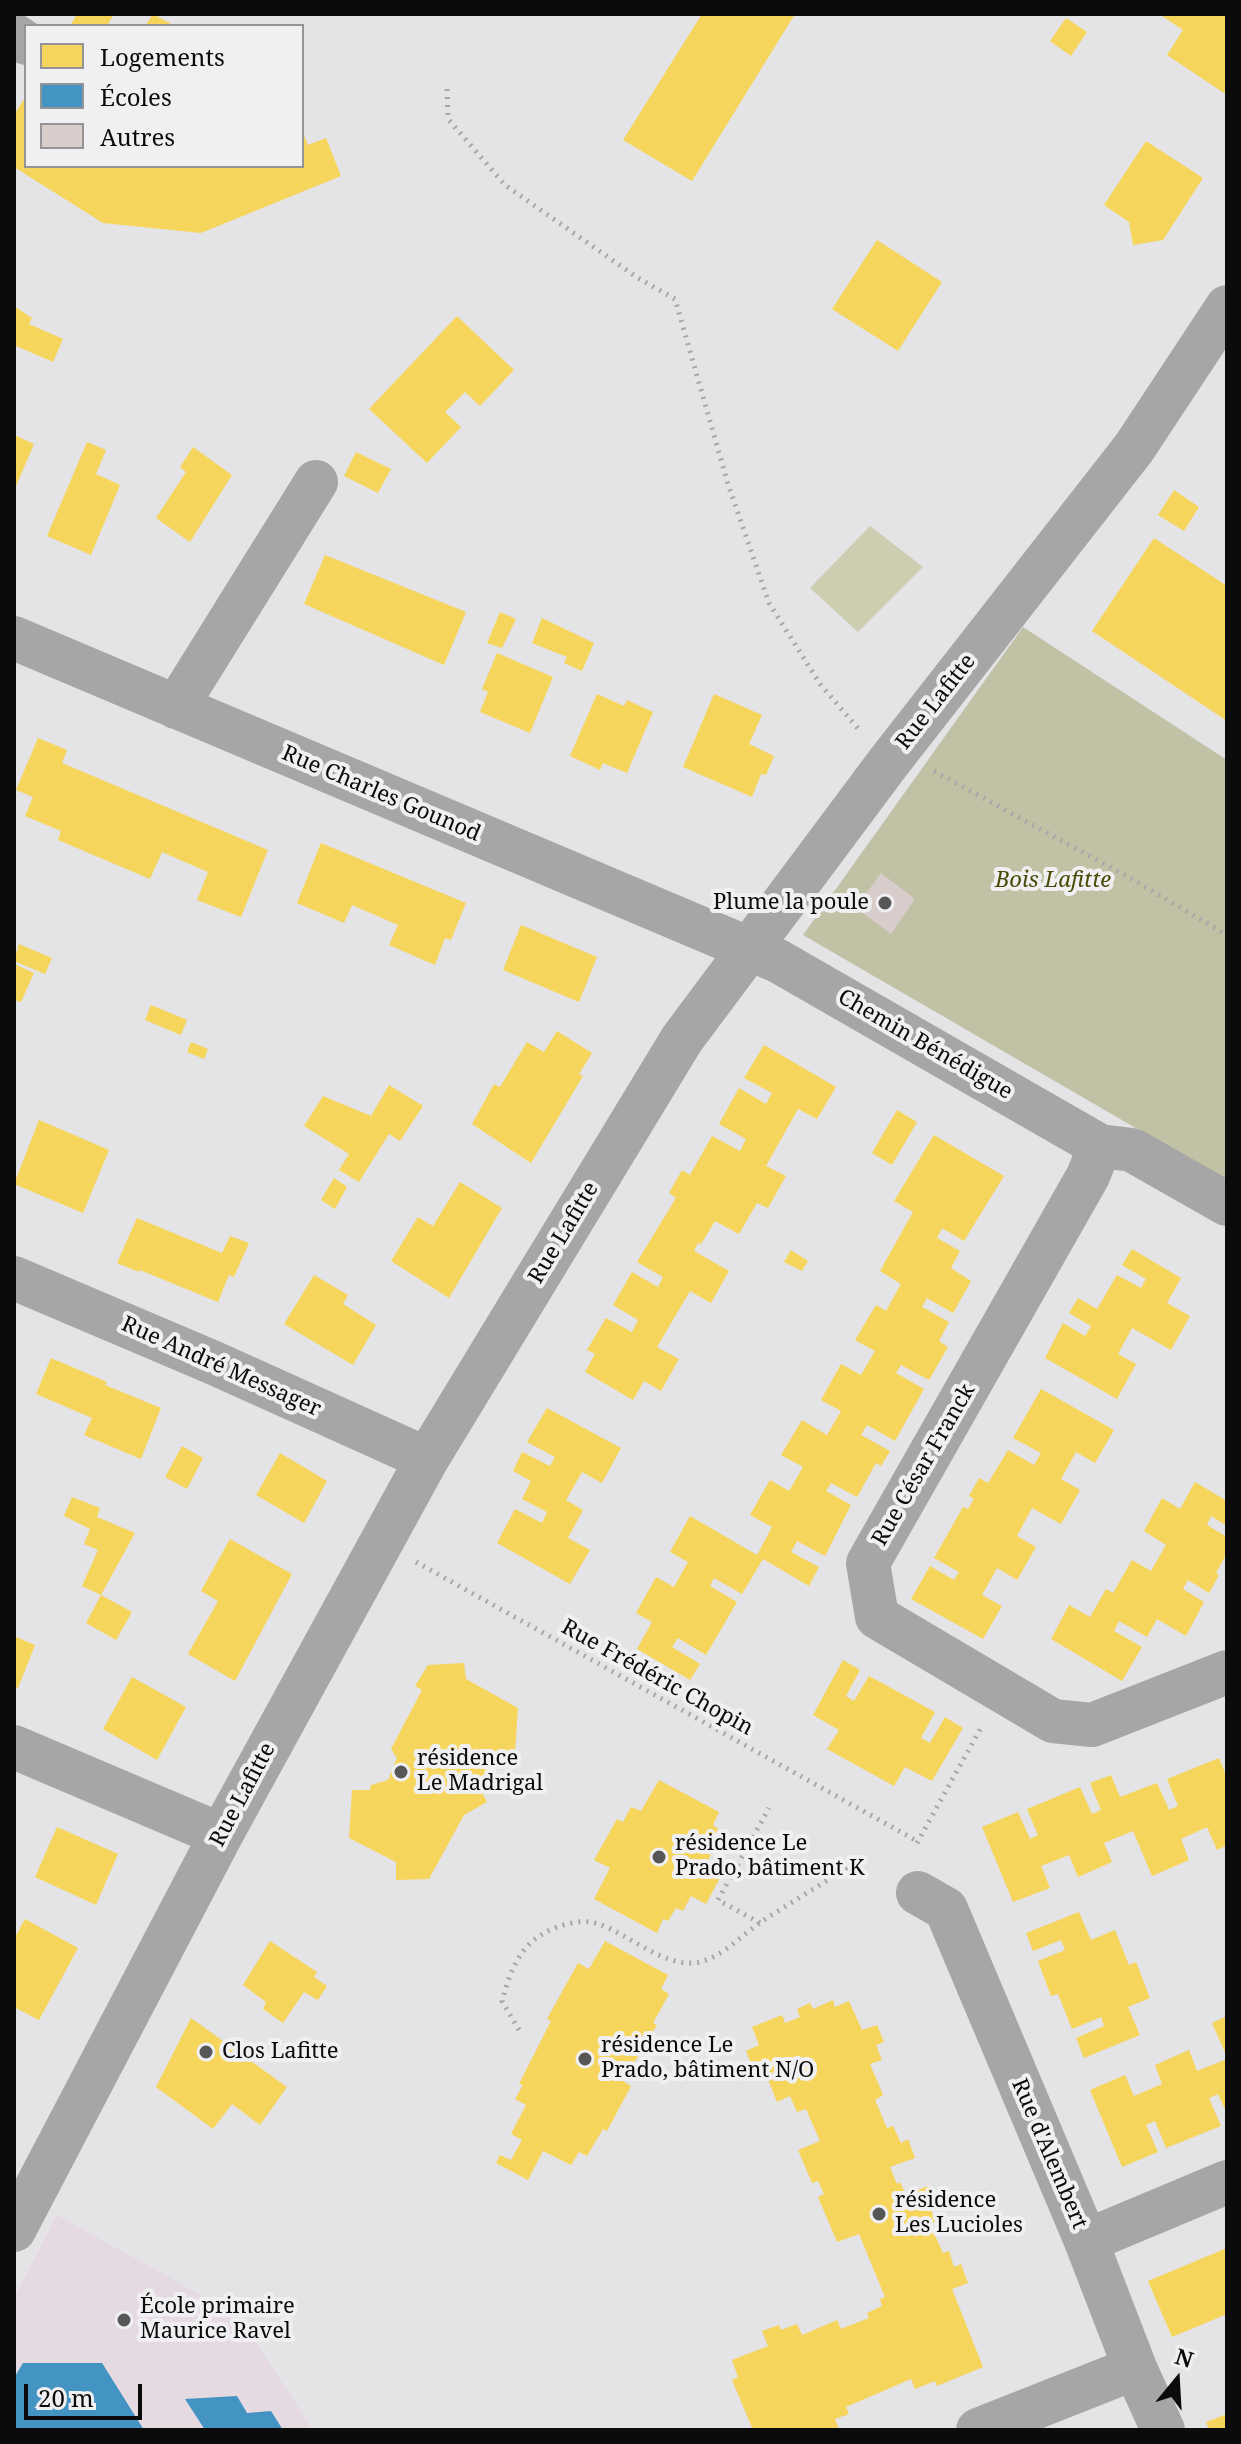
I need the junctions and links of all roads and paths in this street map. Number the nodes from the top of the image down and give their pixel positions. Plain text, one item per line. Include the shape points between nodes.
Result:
1 (447, 89) dead end
2 (1227, 307) edge
3 (316, 482) dead end
4 (14, 638) edge
5 (176, 707) junction
6 (893, 757) junction
7 (1227, 935) edge
8 (748, 948) junction
9 (1100, 1146) junction
10 (1227, 1204) edge
11 (14, 1278) edge
12 (427, 1459) junction
13 (380, 1543) junction
14 (1227, 1672) edge
15 (1002, 1691) junction
16 (14, 1747) edge
17 (769, 1808) dead end
18 (221, 1835) junction
19 (917, 1841) junction
20 (859, 1860) dead end
21 (918, 1893) joint
22 (760, 1923) junction
23 (519, 2030) dead end
24 (1227, 2182) edge
25 (17, 2216) edge
26 (1086, 2241) junction
27 (1135, 2368) junction
28 (978, 2430) edge
29 (1163, 2430) edge

1 - 6 path via 448,119 505,185 675,299 728,484 769,603 820,684
2 - 6 street, Rue Lafitte via 1134,448
3 - 5 street
4 - 5 street, Rue Charles Gounod
5 - 8 street, Rue Charles Gounod
6 - 7 path via 1137,882
6 - 8 street, Rue Lafitte
8 - 9 street, Chemin Bénédigue
8 - 12 street, Rue Lafitte via 682,1039
9 - 10 street, Chemin Bénédigue via 1132,1150
9 - 15 street, Rue César Franck via 1088,1176 868,1563 877,1617
11 - 12 street, Rue André Messager
12 - 13 street, Rue Lafitte
13 - 18 street, Rue Lafitte
13 - 19 path, Rue Frédéric Chopin
14 - 15 street, Rue César Franck via 1092,1725 1053,1721
15 - 19 path
16 - 18 street
17 - 22 path via 718,1900
18 - 25 street, Rue Lafitte
19 - 21 path
20 - 22 path
21 - 26 street, Rue d'Alembert via 946,1909
22 - 23 path via 699,1962 675,1961 598,1923 571,1922 537,1935 512,1967 502,2001
24 - 26 street
26 - 27 street, Rue d'Alembert
27 - 28 street
27 - 29 street, Rue d'Alembert

